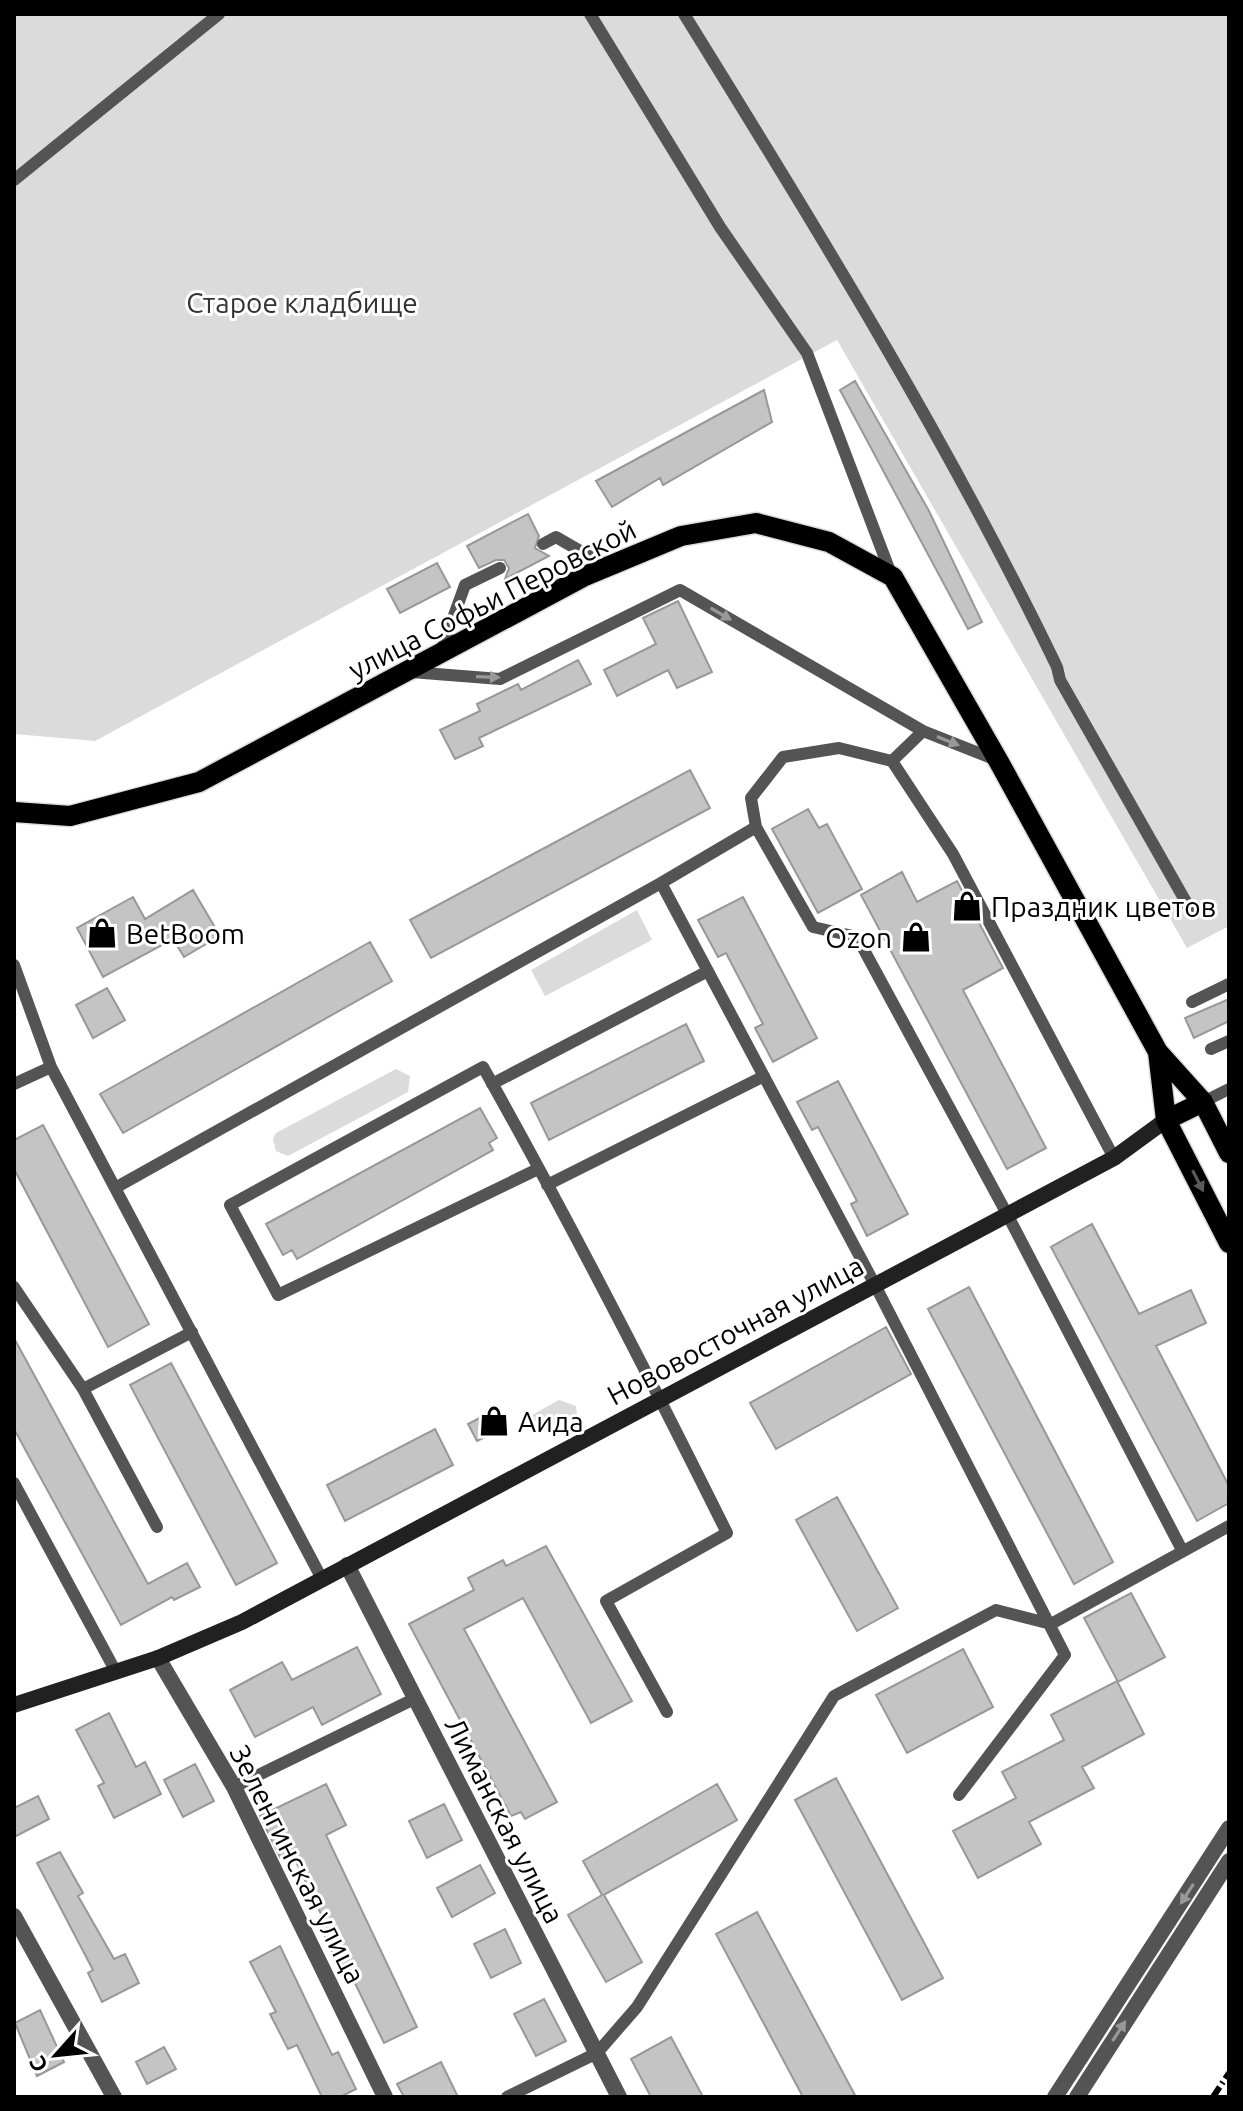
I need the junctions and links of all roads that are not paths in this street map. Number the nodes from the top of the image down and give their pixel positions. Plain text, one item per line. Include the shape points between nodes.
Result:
1 (590, 14) edge
2 (684, 14) edge
3 (211, 16) edge
4 (14, 180) edge
5 (543, 544) dead end
6 (606, 566) junction
7 (500, 568) dead end
8 (893, 577) junction
9 (440, 654) junction
10 (411, 672) junction
11 (923, 731) junction
12 (892, 761) junction
13 (999, 762) junction
14 (14, 812) edge
15 (756, 827) junction
16 (661, 883) junction
17 (1190, 909) dead end
18 (14, 965) edge
19 (708, 971) junction
20 (1229, 984) edge
21 (1192, 1002) dead end
22 (1229, 1041) edge
23 (1211, 1049) dead end
24 (1158, 1052) junction
25 (51, 1067) junction
26 (764, 1076) junction
27 (14, 1084) edge
28 (492, 1084) junction
29 (1229, 1089) edge
30 (1203, 1102) junction
31 (1166, 1120) junction
32 (1229, 1153) edge
33 (1114, 1158) junction
34 (538, 1169) junction
35 (547, 1185) junction
36 (115, 1188) junction
37 (1007, 1214) junction
38 (1229, 1243) edge
39 (875, 1285) junction
40 (14, 1287) edge
41 (192, 1332) junction
42 (83, 1389) junction
43 (661, 1399) junction
44 (14, 1483) edge
45 (1229, 1526) edge
46 (157, 1527) dead end
47 (1182, 1550) junction
48 (347, 1565) junction
49 (322, 1579) junction
50 (1051, 1624) junction
51 (158, 1658) junction
52 (116, 1672) junction
53 (414, 1699) junction
54 (14, 1705) edge
55 (667, 1712) dead end
56 (234, 1787) junction
57 (959, 1795) dead end
58 (1229, 1828) edge
59 (1229, 1861) edge
60 (14, 1916) edge
61 (597, 2053) junction
62 (114, 2097) edge
63 (385, 2097) edge
64 (507, 2097) edge
65 (619, 2097) edge
66 (1055, 2097) edge
67 (1077, 2097) edge

1 - 8 lane via 720,227 807,353
2 - 17 lane via 838,264 1007,563 1060,680
3 - 4 lane
5 - 6 lane via 556,537
6 - 8 main road, улица Софьи Перовской via 681,536 756,523 829,542
6 - 9 main road, улица Софьи Перовской
7 - 9 lane via 465,585
8 - 13 main road
9 - 10 main road, улица Софьи Перовской
10 -> 11 lane via 500,679 680,590
10 - 14 main road, улица Софьи Перовской via 199,782 70,816
11 - 12 lane
11 -> 13 lane
12 - 15 lane via 839,748 783,757 751,798
12 - 33 lane via 953,854
13 - 24 main road
15 - 16 lane
15 - 37 lane via 813,927 857,937
16 - 19 lane
16 - 36 lane
18 - 25 lane
19 - 26 lane
19 - 28 lane
20 - 21 lane
22 - 23 lane
24 - 30 main road
24 - 31 main road
25 - 27 lane
25 - 36 lane
26 - 35 lane
26 - 39 lane
28 - 34 lane
28 - 34 lane via 483,1067 230,1205 278,1295
29 - 30 lane
30 - 31 main road
30 - 32 main road
31 - 33 main road, Нововосточная улица
31 -> 38 main road
33 - 37 main road, Нововосточная улица
34 - 35 lane
35 - 43 lane
36 - 41 lane
37 - 39 main road, Нововосточная улица
37 - 47 lane
39 - 43 main road, Нововосточная улица
39 - 50 lane
40 - 42 lane
41 - 42 lane
41 - 49 lane
42 - 46 lane
43 - 48 main road, Нововосточная улица
43 - 55 lane via 727,1533 606,1601
44 - 52 lane
45 - 47 lane
47 - 50 lane
48 - 49 main road, Нововосточная улица
48 - 53 street, Лиманская улица
49 - 51 main road, Нововосточная улица via 242,1622
50 - 57 lane via 1065,1655
50 - 61 lane via 996,1610 834,1696 637,2007
51 - 52 main road, Нововосточная улица
51 - 56 street, Зеленгинская улица
52 - 54 main road, Нововосточная улица
53 - 56 lane
53 - 61 street, Лиманская улица
56 - 63 street, Зеленгинская улица
58 -> 66 street
67 -> 59 street
60 - 62 street
61 - 64 lane
61 - 65 street, Лиманская улица

